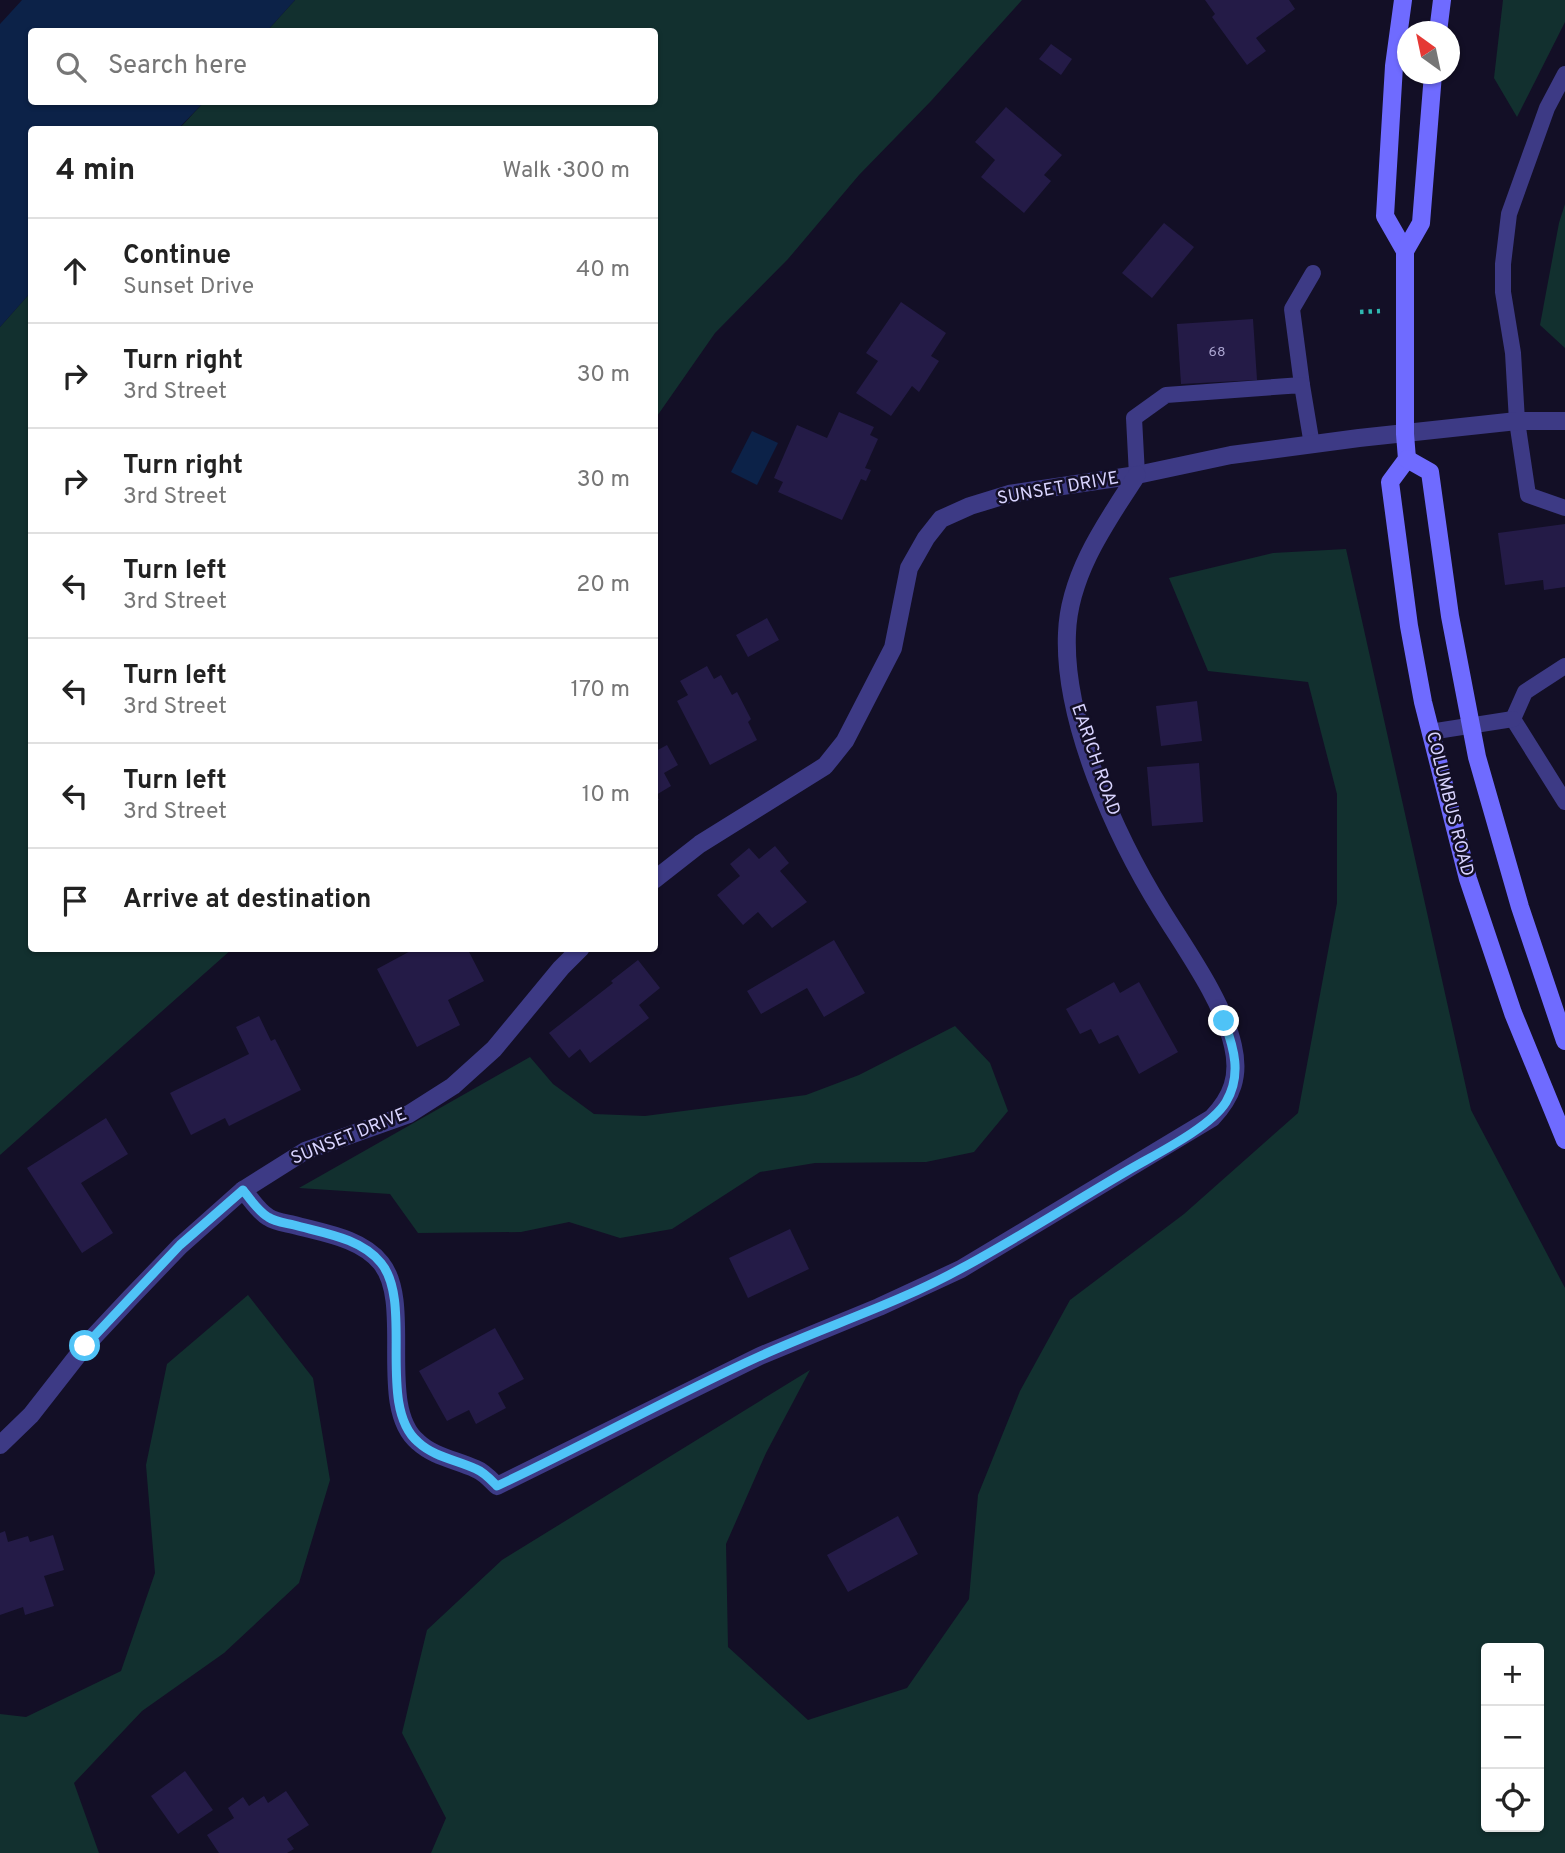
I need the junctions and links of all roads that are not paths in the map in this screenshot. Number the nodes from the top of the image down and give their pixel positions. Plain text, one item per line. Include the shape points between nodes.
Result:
1 (1403, 0) edge
2 (1441, 0) edge
3 (1439, 21) edge
4 (1565, 74) edge
5 (1432, 84) edge
6 (1405, 251) junction
7 (1313, 273) dead end
8 (1302, 386) junction
9 (1517, 421) junction
10 (1565, 421) edge
11 (1405, 434) junction
12 (1312, 444) junction
13 (1407, 459) junction
14 (1138, 475) junction
15 (1565, 508) edge
16 (1565, 666) edge
17 (1513, 719) junction
18 (1471, 725) junction
19 (1430, 732) junction
20 (1565, 802) edge
21 (658, 877) edge
22 (577, 952) edge
23 (1565, 1041) edge
24 (1565, 1140) edge
25 (243, 1190) junction
26 (0, 1445) edge

1 - 6 main road via 1385,216
2 - 3 main road
4 - 9 lane via 1547,108 1509,214 1503,292
5 - 6 main road via 1421,223
6 - 11 main road
7 - 8 lane via 1292,309
8 - 12 lane
8 - 14 lane via 1166,395 1135,418
9 - 10 street, SUNSET DRIVE
9 - 11 street, SUNSET DRIVE
9 - 15 lane via 1528,495
11 - 12 street, SUNSET DRIVE
11 - 13 main road
12 - 14 street, SUNSET DRIVE
13 - 18 main road via 1430,472
13 - 19 main road, COLUMBUS ROAD via 1390,482 1409,626
14 - 21 street, SUNSET DRIVE via 1009,495 941,519 909,568 893,648 845,741 825,766 700,844
14 - 25 street, EARICH ROAD via 1100,532 1075,592 1067,659 1078,723 1121,835 1201,974 1233,1045 1237,1071 1233,1088 1212,1118 961,1269 760,1356 497,1486 479,1470 448,1460 417,1442 402,1419 393,1283 381,1262 336,1236 270,1219
16 - 17 lane via 1525,692
17 - 18 lane
17 - 20 lane
18 - 19 lane
18 - 23 main road via 1520,907
19 - 24 main road, COLUMBUS ROAD via 1468,879 1513,1013
22 - 25 street, SUNSET DRIVE via 494,1049 453,1086 409,1114 305,1151
25 - 26 street, SUNSET DRIVE via 180,1245

